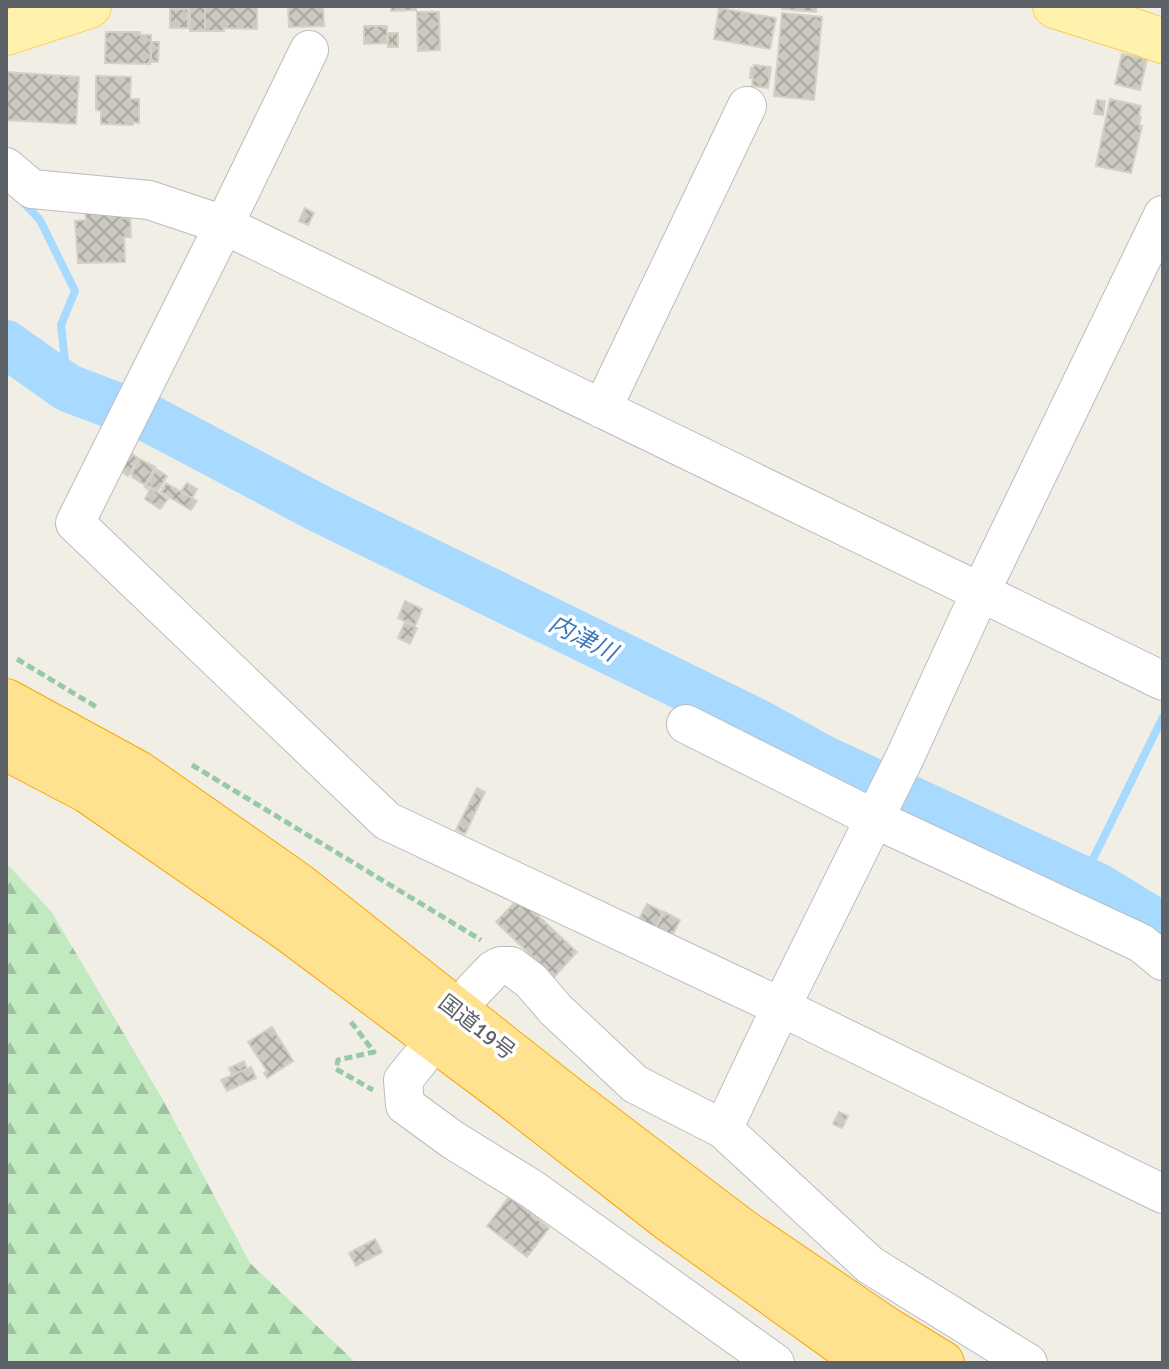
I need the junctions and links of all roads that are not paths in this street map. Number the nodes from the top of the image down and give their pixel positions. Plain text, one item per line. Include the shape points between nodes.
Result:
1 (89, 6) edge
2 (1055, 6) edge
3 (1146, 26) edge
4 (6, 33) edge
5 (309, 50) dead end
6 (747, 106) dead end
7 (6, 167) edge
8 (1163, 215) edge
9 (224, 225) junction
10 (602, 409) junction
11 (980, 593) junction
12 (1163, 681) edge
13 (6, 701) edge
14 (686, 724) dead end
15 (6, 748) edge
16 (875, 819) junction
17 (1163, 961) edge
18 (473, 991) dead end
19 (781, 1007) junction
20 (420, 1059) dead end
21 (723, 1129) junction
22 (1163, 1194) edge
23 (775, 1363) edge
24 (874, 1363) edge
25 (942, 1363) edge
26 (1028, 1363) edge

1 - 4 main road
2 - 3 main road
5 - 9 street
6 - 10 street
7 - 9 street via 32,189 149,200
8 - 11 street
9 - 10 street
9 - 19 street via 75,523 387,821
10 - 11 street
11 - 12 street
11 - 16 street
13 - 25 highway, 国道19号 via 138,773 273,868 742,1231
14 - 16 street
15 - 24 highway, 国道19号 via 88,791 289,930 670,1220
16 - 17 street via 1141,943
16 - 19 street
18 - 21 street via 493,970 511,966 635,1084
19 - 21 street
19 - 22 street
20 - 23 street via 403,1080 405,1105
21 - 26 street via 870,1265

